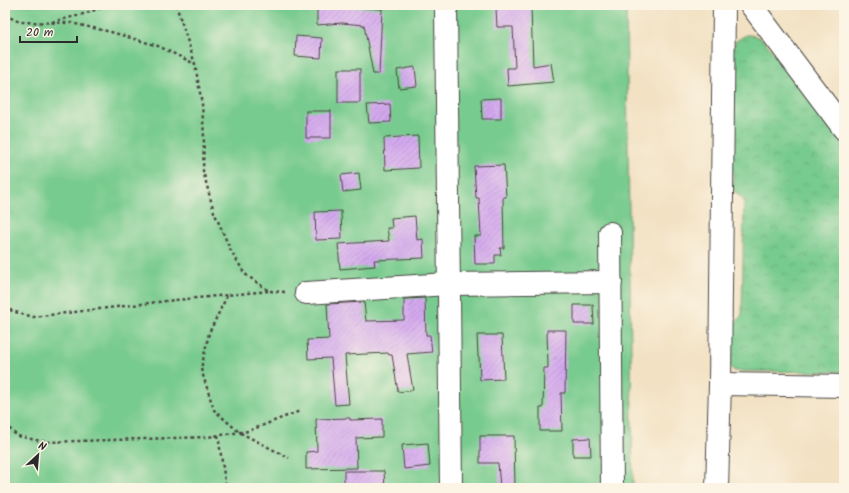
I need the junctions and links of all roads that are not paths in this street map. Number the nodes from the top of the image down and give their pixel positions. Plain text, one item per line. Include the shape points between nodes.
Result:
1 (446, 5) edge
2 (724, 5) edge
3 (751, 5) edge
4 (844, 129) edge
5 (610, 233) dead end
6 (611, 282) junction
7 (448, 284) junction
8 (306, 293) road end
9 (720, 384) junction
10 (844, 386) edge
11 (451, 488) edge
12 (612, 488) edge
13 (717, 488) edge

1 - 7 street
2 - 9 street
3 - 4 street
5 - 6 street
6 - 7 street
6 - 12 street
7 - 8 street
7 - 11 street
9 - 10 street
9 - 13 street

